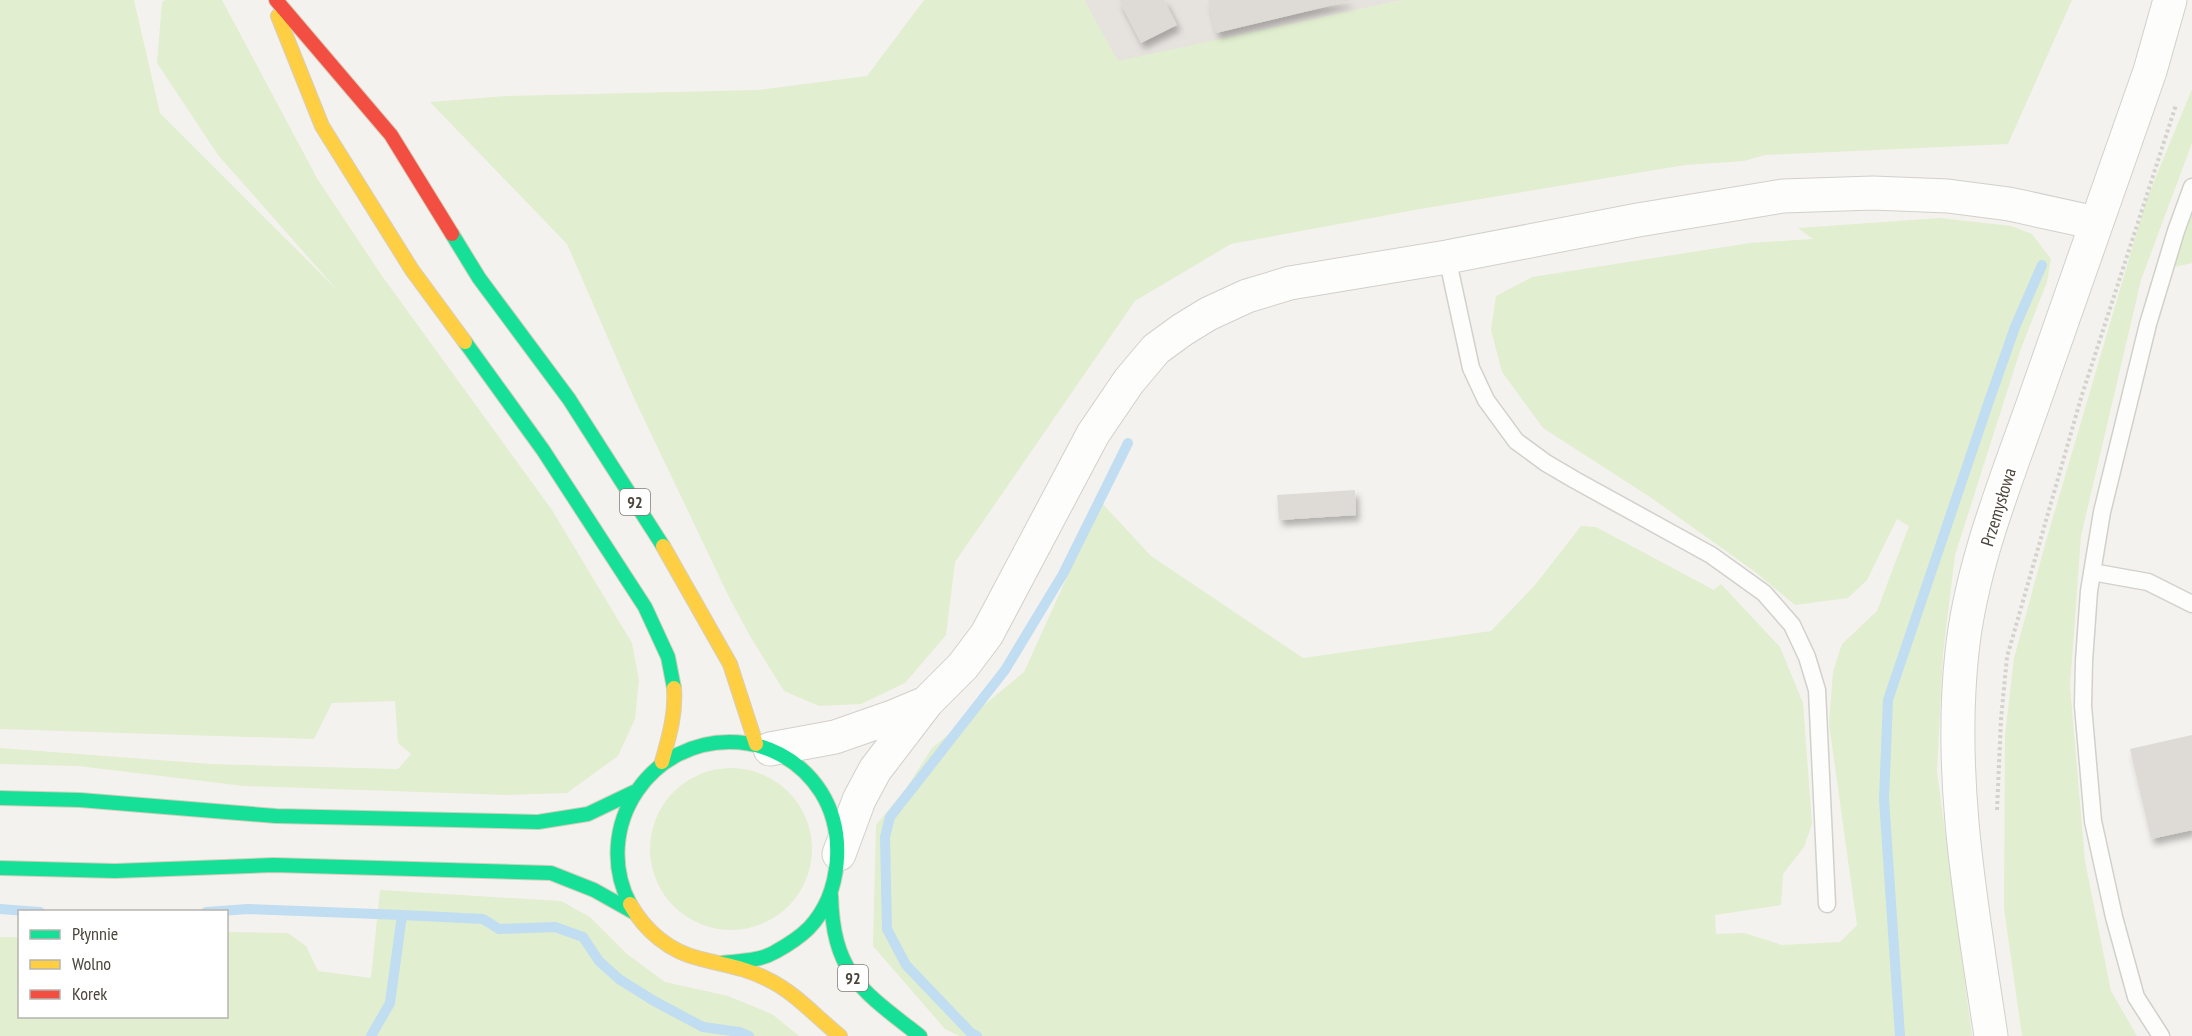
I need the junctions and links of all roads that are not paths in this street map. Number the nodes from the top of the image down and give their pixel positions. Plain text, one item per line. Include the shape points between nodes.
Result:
1 (274, 0) edge
2 (2170, 0) edge
3 (2192, 187) edge
4 (2096, 223) junction
5 (1447, 257) junction
6 (2092, 572) junction
7 (2192, 604) edge
8 (927, 702) junction
9 (763, 746) junction
10 (662, 762) junction
11 (634, 792) junction
12 (0, 798) edge
13 (839, 854) junction
14 (0, 868) edge
15 (831, 895) junction
16 (1827, 904) dead end
17 (635, 913) junction
18 (723, 963) junction
19 (840, 1036) edge
20 (920, 1036) edge
21 (1990, 1036) edge
22 (2161, 1036) edge

1 - 9 main road, 92 via 391,135 479,278 569,399 672,560 730,664
1 - 10 main road, 92 via 322,126 412,270 543,450 645,607 668,657 674,687 672,726
2 - 4 street, Przemysłowa via 2150,71
3 - 6 lane via 2148,324 2102,512
4 - 5 street via 2009,204 1948,196 1794,196 1638,220
4 - 21 street, Przemysłowa via 1997,503 1971,598 1962,653 1960,818
5 - 8 street via 1290,283 1247,296 1182,330 1156,350 1093,434 987,634 963,666
5 - 16 lane via 1471,368 1486,400 1516,441 1575,480 1711,555 1764,593 1792,625 1817,690
6 - 7 lane via 2148,582
6 - 22 lane via 2083,706 2093,821 2136,998
8 - 9 street via 835,737
8 - 13 street via 875,770
9 - 10 main road, 92 via 737,740 707,743
9 - 13 main road, 92 via 790,759 821,790 834,821
10 - 11 main road, 92
11 - 12 main road via 588,814 538,822 276,816 80,800
11 - 17 main road, 92 via 618,832 617,853 625,895
13 - 15 main road, 92
14 - 17 main road via 115,871 273,865 551,873 608,896
15 - 18 main road, 92 via 798,938 750,961
15 - 20 main road, 92 via 833,936 846,970
17 - 18 main road, 92 via 652,933 673,948
18 - 19 main road, 92 via 779,985

